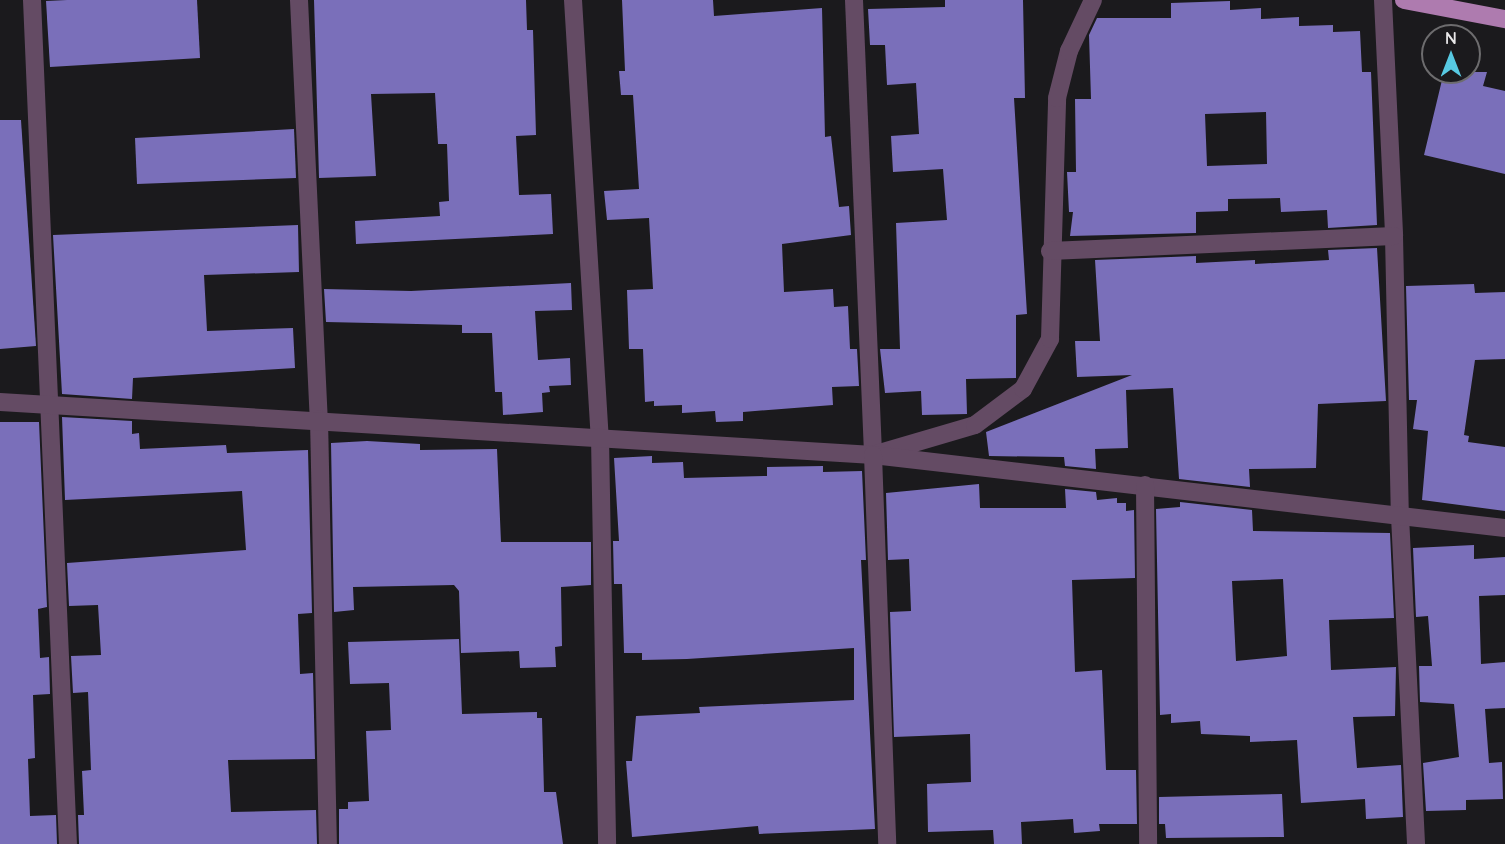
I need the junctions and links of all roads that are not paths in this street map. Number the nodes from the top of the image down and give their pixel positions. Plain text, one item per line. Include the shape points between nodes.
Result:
1 (32, 0) edge
2 (299, 0) edge
3 (573, 0) edge
4 (854, 0) edge
5 (1093, 0) edge
6 (1383, 0) edge
7 (1404, 0) edge
8 (1505, 19) edge
9 (1394, 236) junction
10 (1050, 251) junction
11 (0, 402) edge
12 (49, 405) junction
13 (319, 419) junction
14 (600, 436) junction
15 (873, 455) junction
16 (1145, 485) junction
17 (1400, 516) junction
18 (1505, 528) edge
19 (68, 844) edge
20 (328, 844) edge
21 (607, 844) edge
22 (887, 844) edge
23 (1148, 844) edge
24 (1416, 844) edge

1 - 12 street
2 - 13 street
3 - 14 street
4 - 15 street
5 - 10 street via 1069,51 1057,98
6 - 9 street
7 - 8 main road
9 - 10 street
9 - 17 street
10 - 15 street via 1050,339 1023,389 975,424
11 - 12 street
12 - 13 street
12 - 19 street
13 - 14 street
13 - 20 street
14 - 15 street
14 - 21 street
15 - 16 street
15 - 22 street
16 - 17 street
16 - 23 street
17 - 18 street
17 - 24 street

